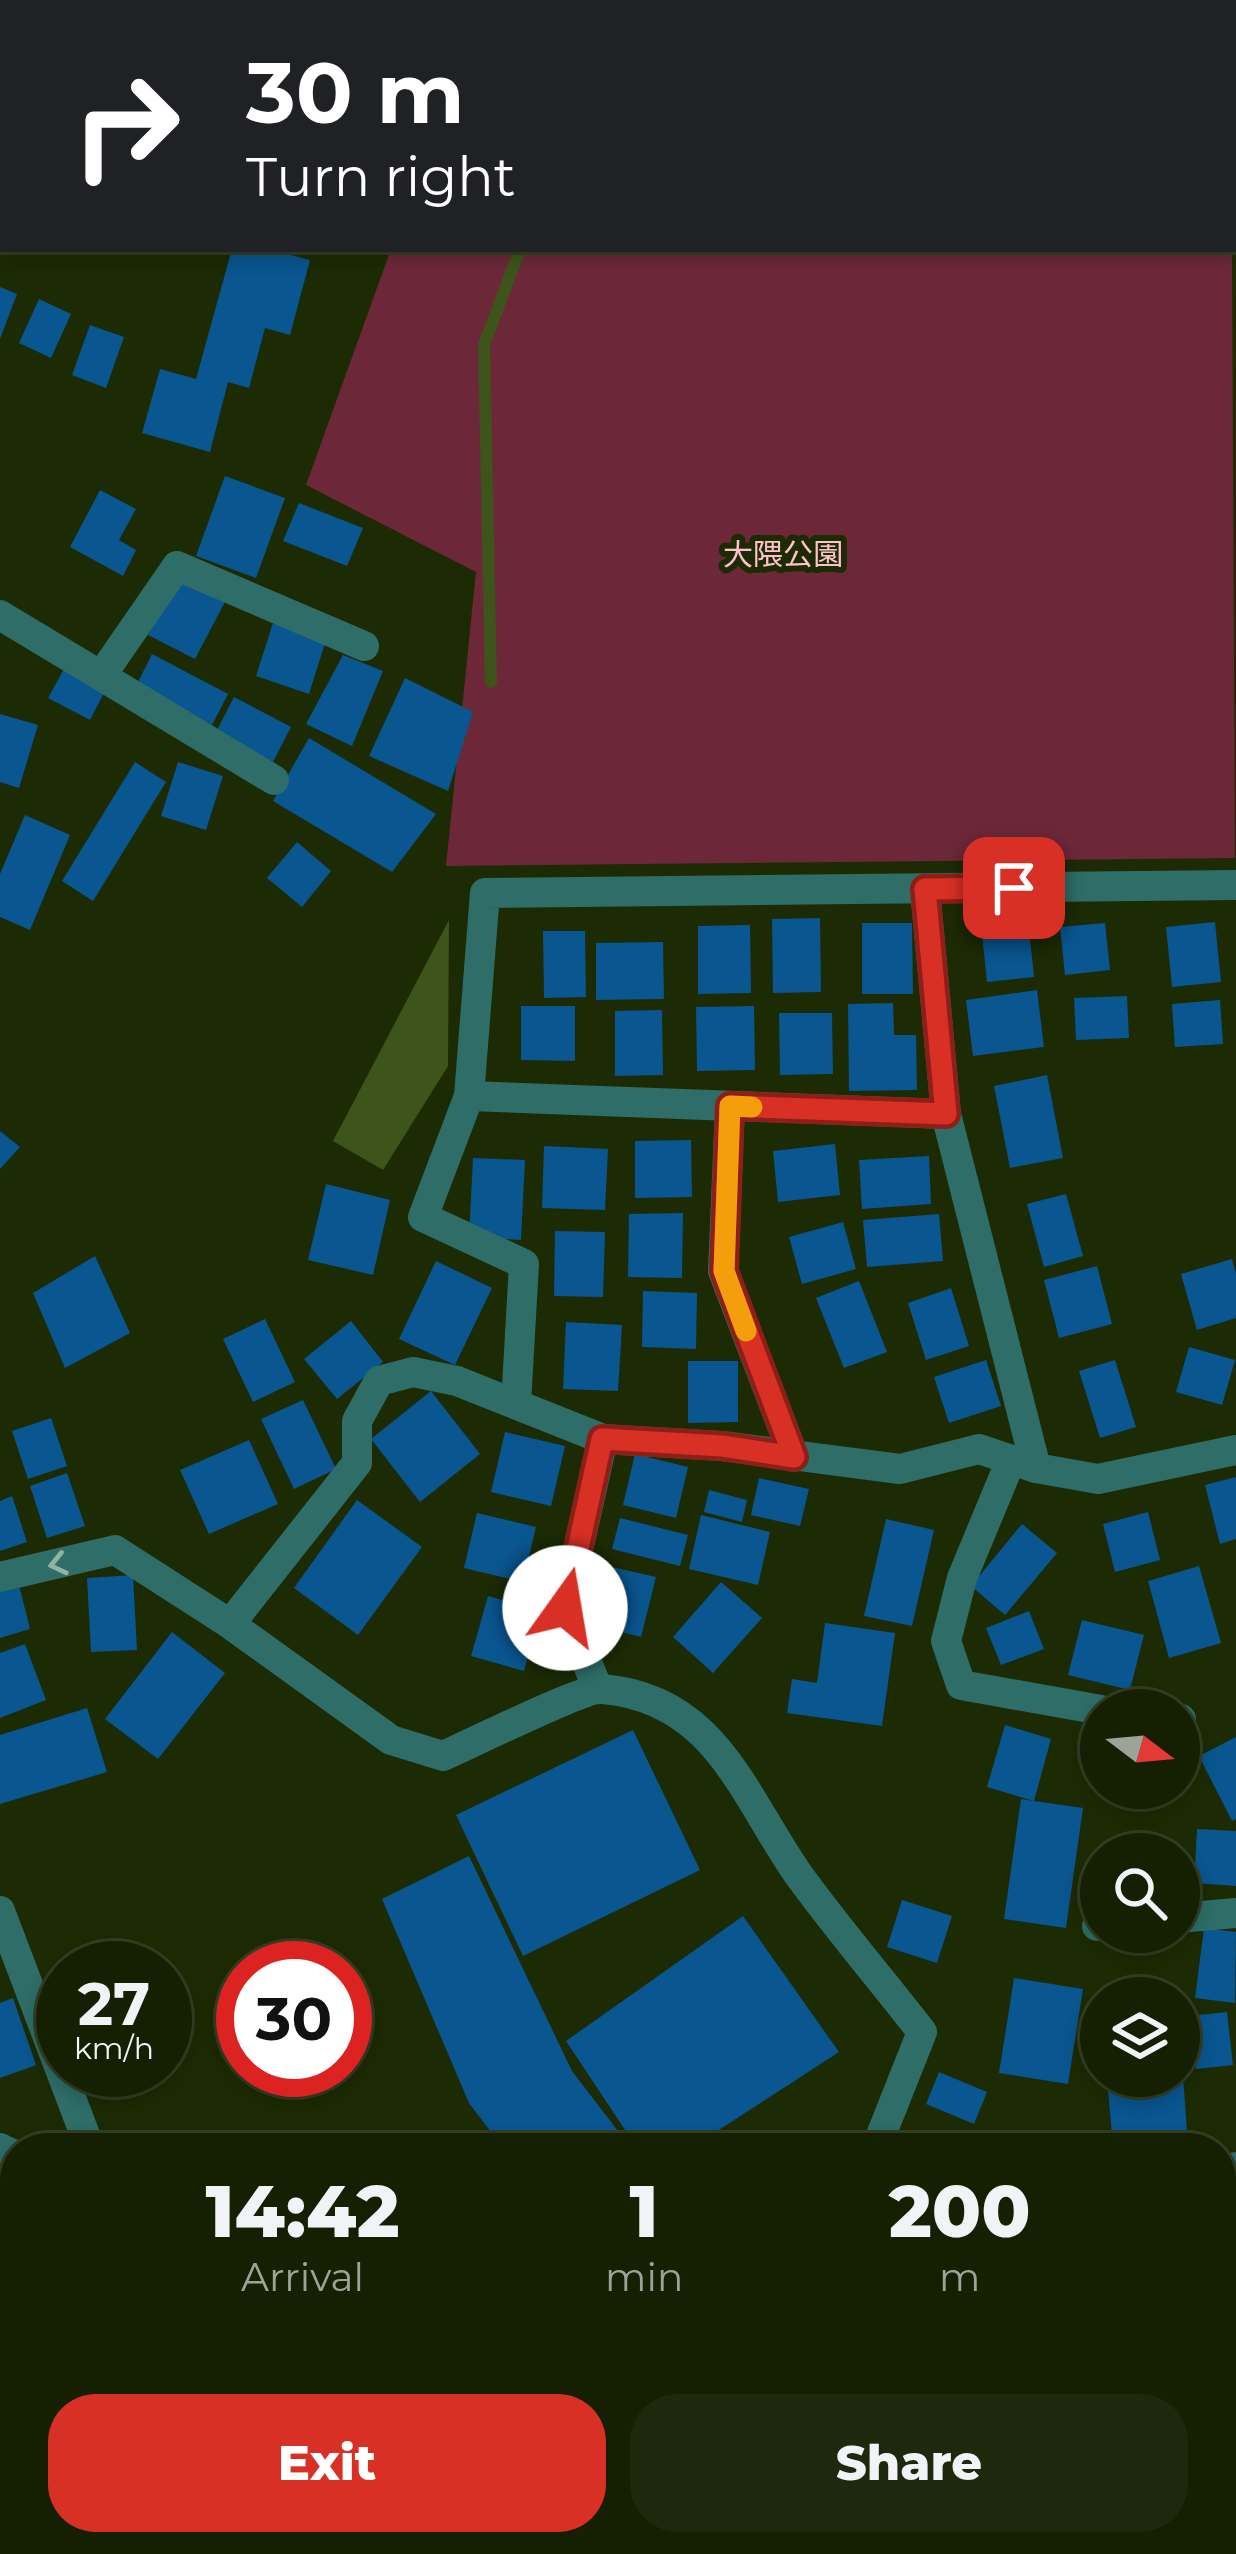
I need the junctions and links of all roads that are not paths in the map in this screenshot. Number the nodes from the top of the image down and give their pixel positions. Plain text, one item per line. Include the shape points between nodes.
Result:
1 (0, 615) edge
2 (364, 646) dead end
3 (100, 676) junction
4 (274, 780) dead end
5 (1236, 885) edge
6 (925, 889) junction
7 (469, 1096) junction
8 (730, 1106) junction
9 (946, 1114) junction
10 (515, 1404) junction
11 (602, 1439) junction
12 (1236, 1450) edge
13 (794, 1457) junction
14 (1023, 1464) junction
15 (0, 1577) edge
16 (230, 1624) junction
17 (597, 1688) junction
18 (1080, 1706) edge
19 (0, 1911) edge
20 (1236, 1912) edge
21 (1200, 1916) edge
22 (84, 2133) edge
23 (882, 2133) edge

1 - 3 street
2 - 3 street via 177,566
3 - 4 street
5 - 6 street
6 - 7 street via 485,893
6 - 9 street
7 - 8 street
7 - 10 street via 423,1217 524,1264
8 - 9 street
8 - 13 street via 724,1271
9 - 14 street
10 - 11 street
10 - 16 street via 413,1372 379,1381 356,1421 357,1463
11 - 13 street
11 - 17 street via 565,1608
12 - 14 street via 1098,1480
13 - 14 street via 900,1469 979,1450
14 - 18 street via 962,1578 946,1641 961,1685
16 -> 15 street via 115,1550
16 - 17 street via 391,1740 443,1756
17 - 23 street via 653,1701 724,1755 798,1873 922,2032
19 - 22 street
20 - 21 street

